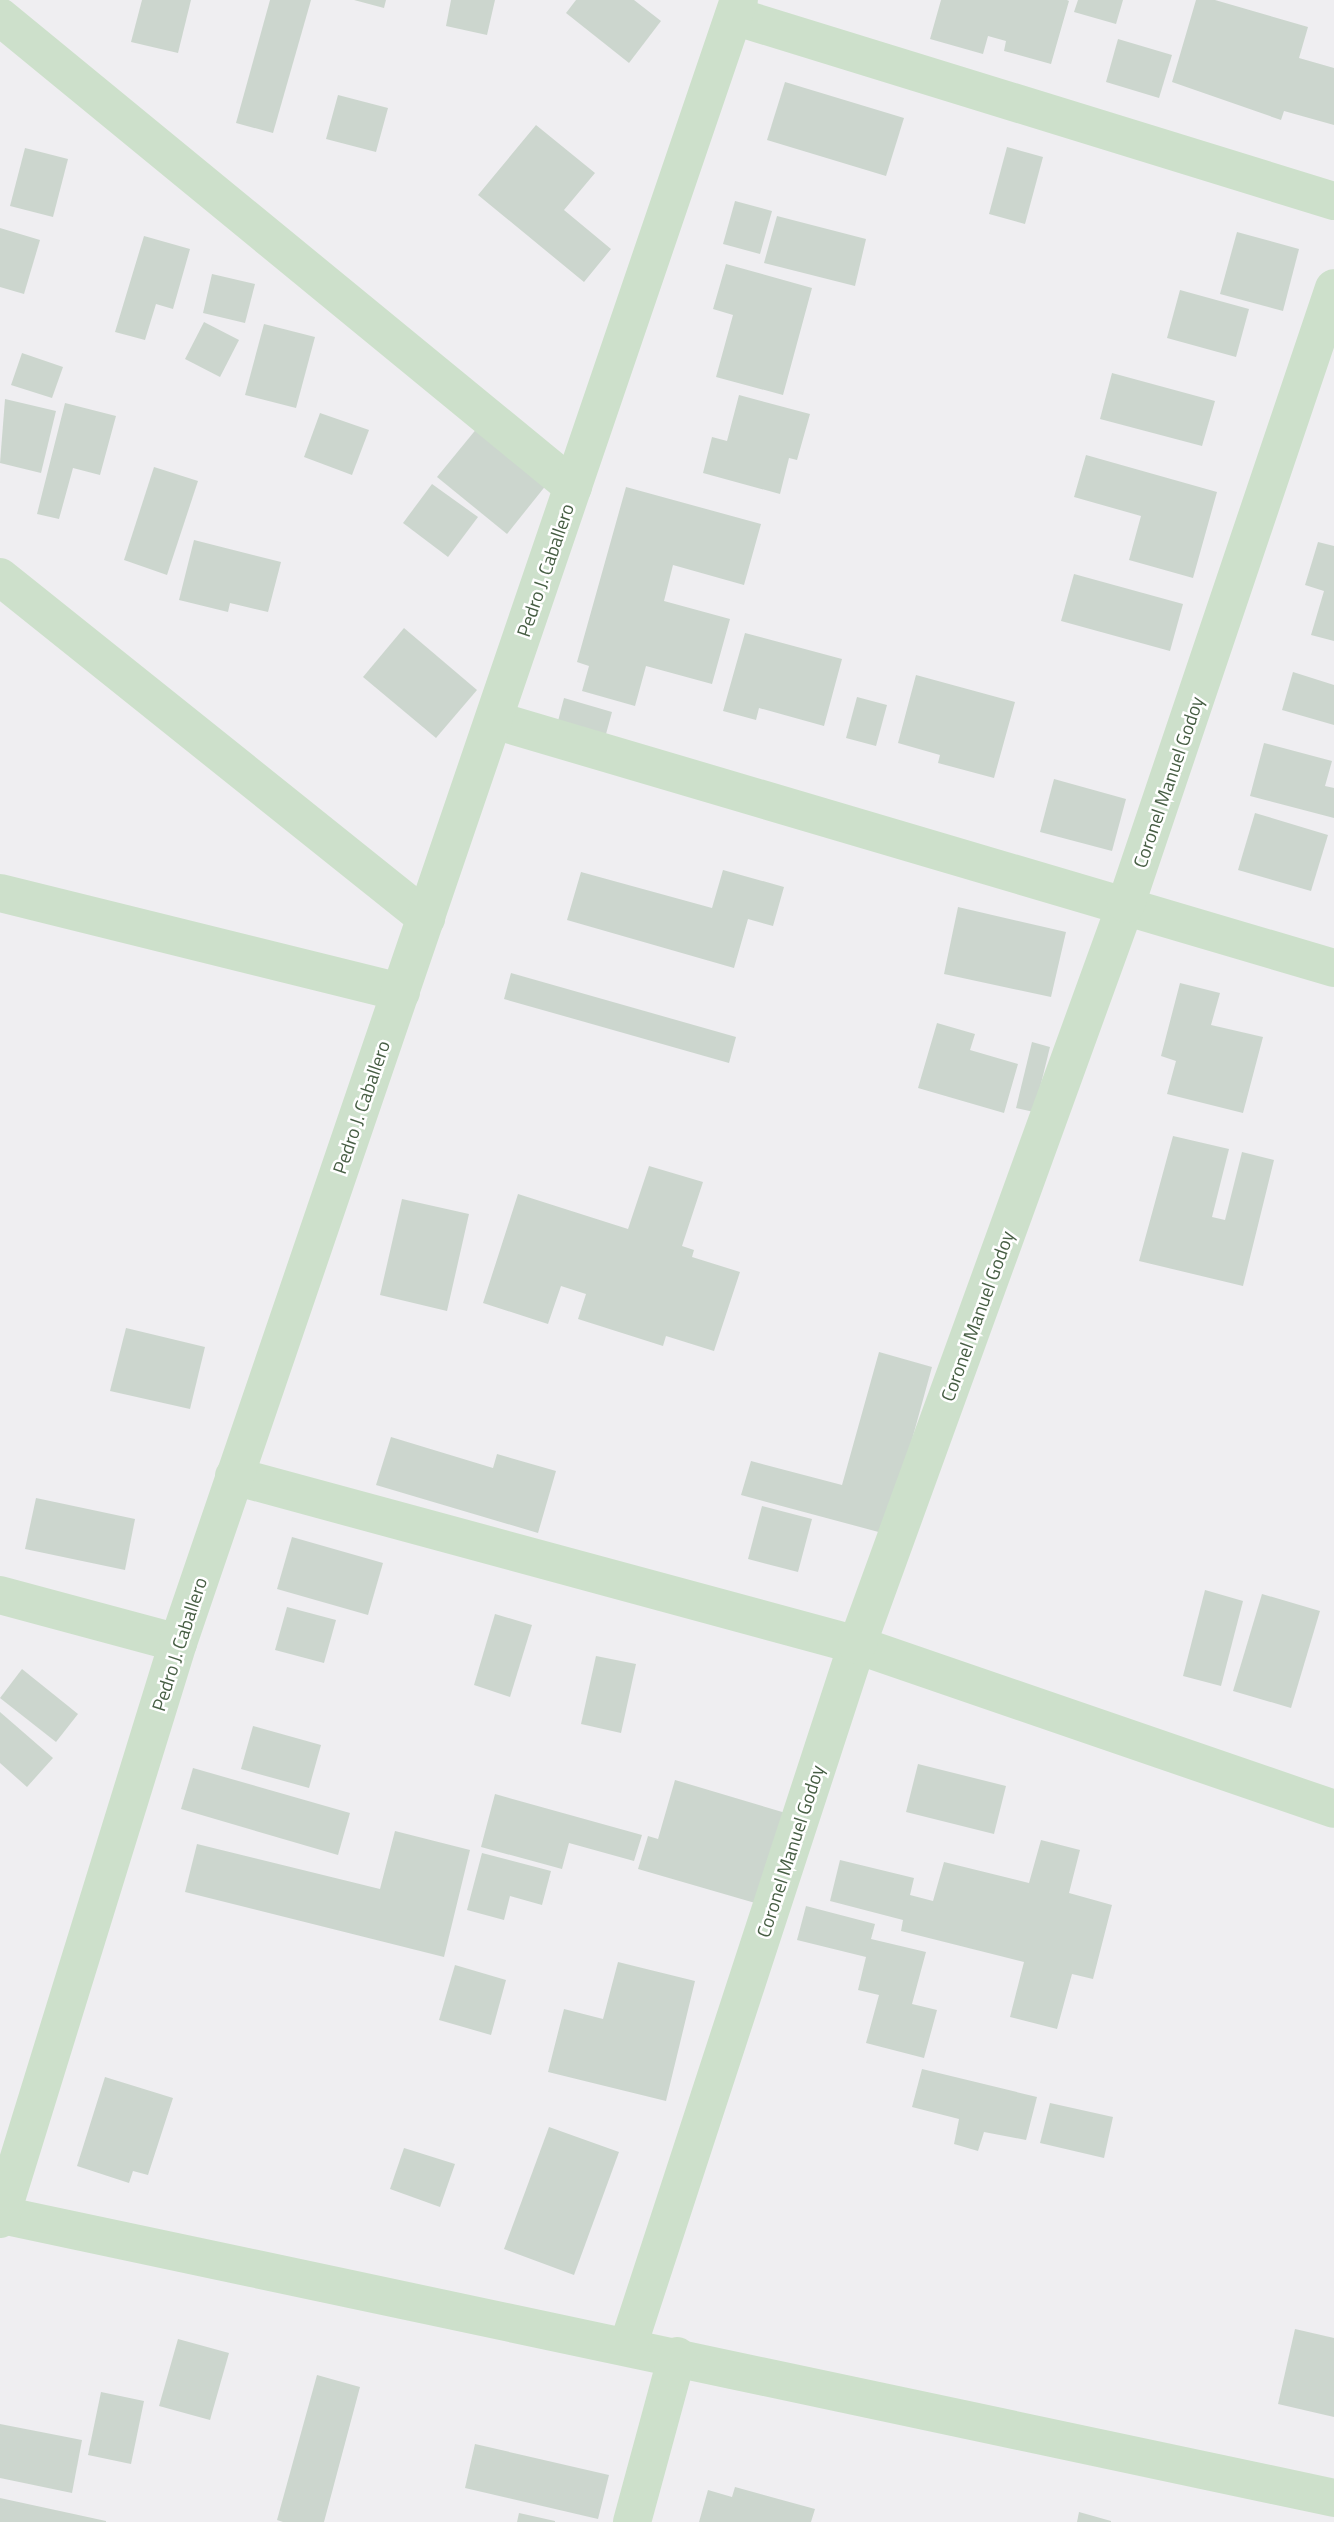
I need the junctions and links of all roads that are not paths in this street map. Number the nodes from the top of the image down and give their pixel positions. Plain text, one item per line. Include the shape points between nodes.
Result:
1 (736, 8) edge
2 (0, 17) edge
3 (1334, 201) edge
4 (1334, 288) edge
5 (573, 486) junction
6 (0, 578) edge
7 (494, 720) junction
8 (0, 892) edge
9 (1126, 905) junction
10 (426, 918) junction
11 (1334, 968) edge
12 (401, 992) junction
13 (234, 1476) junction
14 (0, 1595) edge
15 (178, 1643) junction
16 (857, 1645) junction
17 (1334, 1809) edge
18 (1, 2217) edge
19 (628, 2346) junction
20 (677, 2356) junction
21 (1334, 2498) edge
22 (632, 2522) edge

1 - 3 street
1 - 5 street, Pedro J. Caballero
2 - 5 street
4 - 9 street, Coronel Manuel Godoy
5 - 7 street, Pedro J. Caballero
6 - 10 street
7 - 9 street
7 - 10 street, Pedro J. Caballero
8 - 12 street
9 - 11 street
9 - 16 street, Coronel Manuel Godoy
10 - 12 street, Pedro J. Caballero
12 - 13 street, Pedro J. Caballero
13 - 15 street, Pedro J. Caballero
13 - 16 street
14 - 15 street
15 - 18 street, Pedro J. Caballero
16 - 17 street
16 - 19 street, Coronel Manuel Godoy
18 - 19 street
19 - 20 street
20 - 21 street
20 - 22 street

